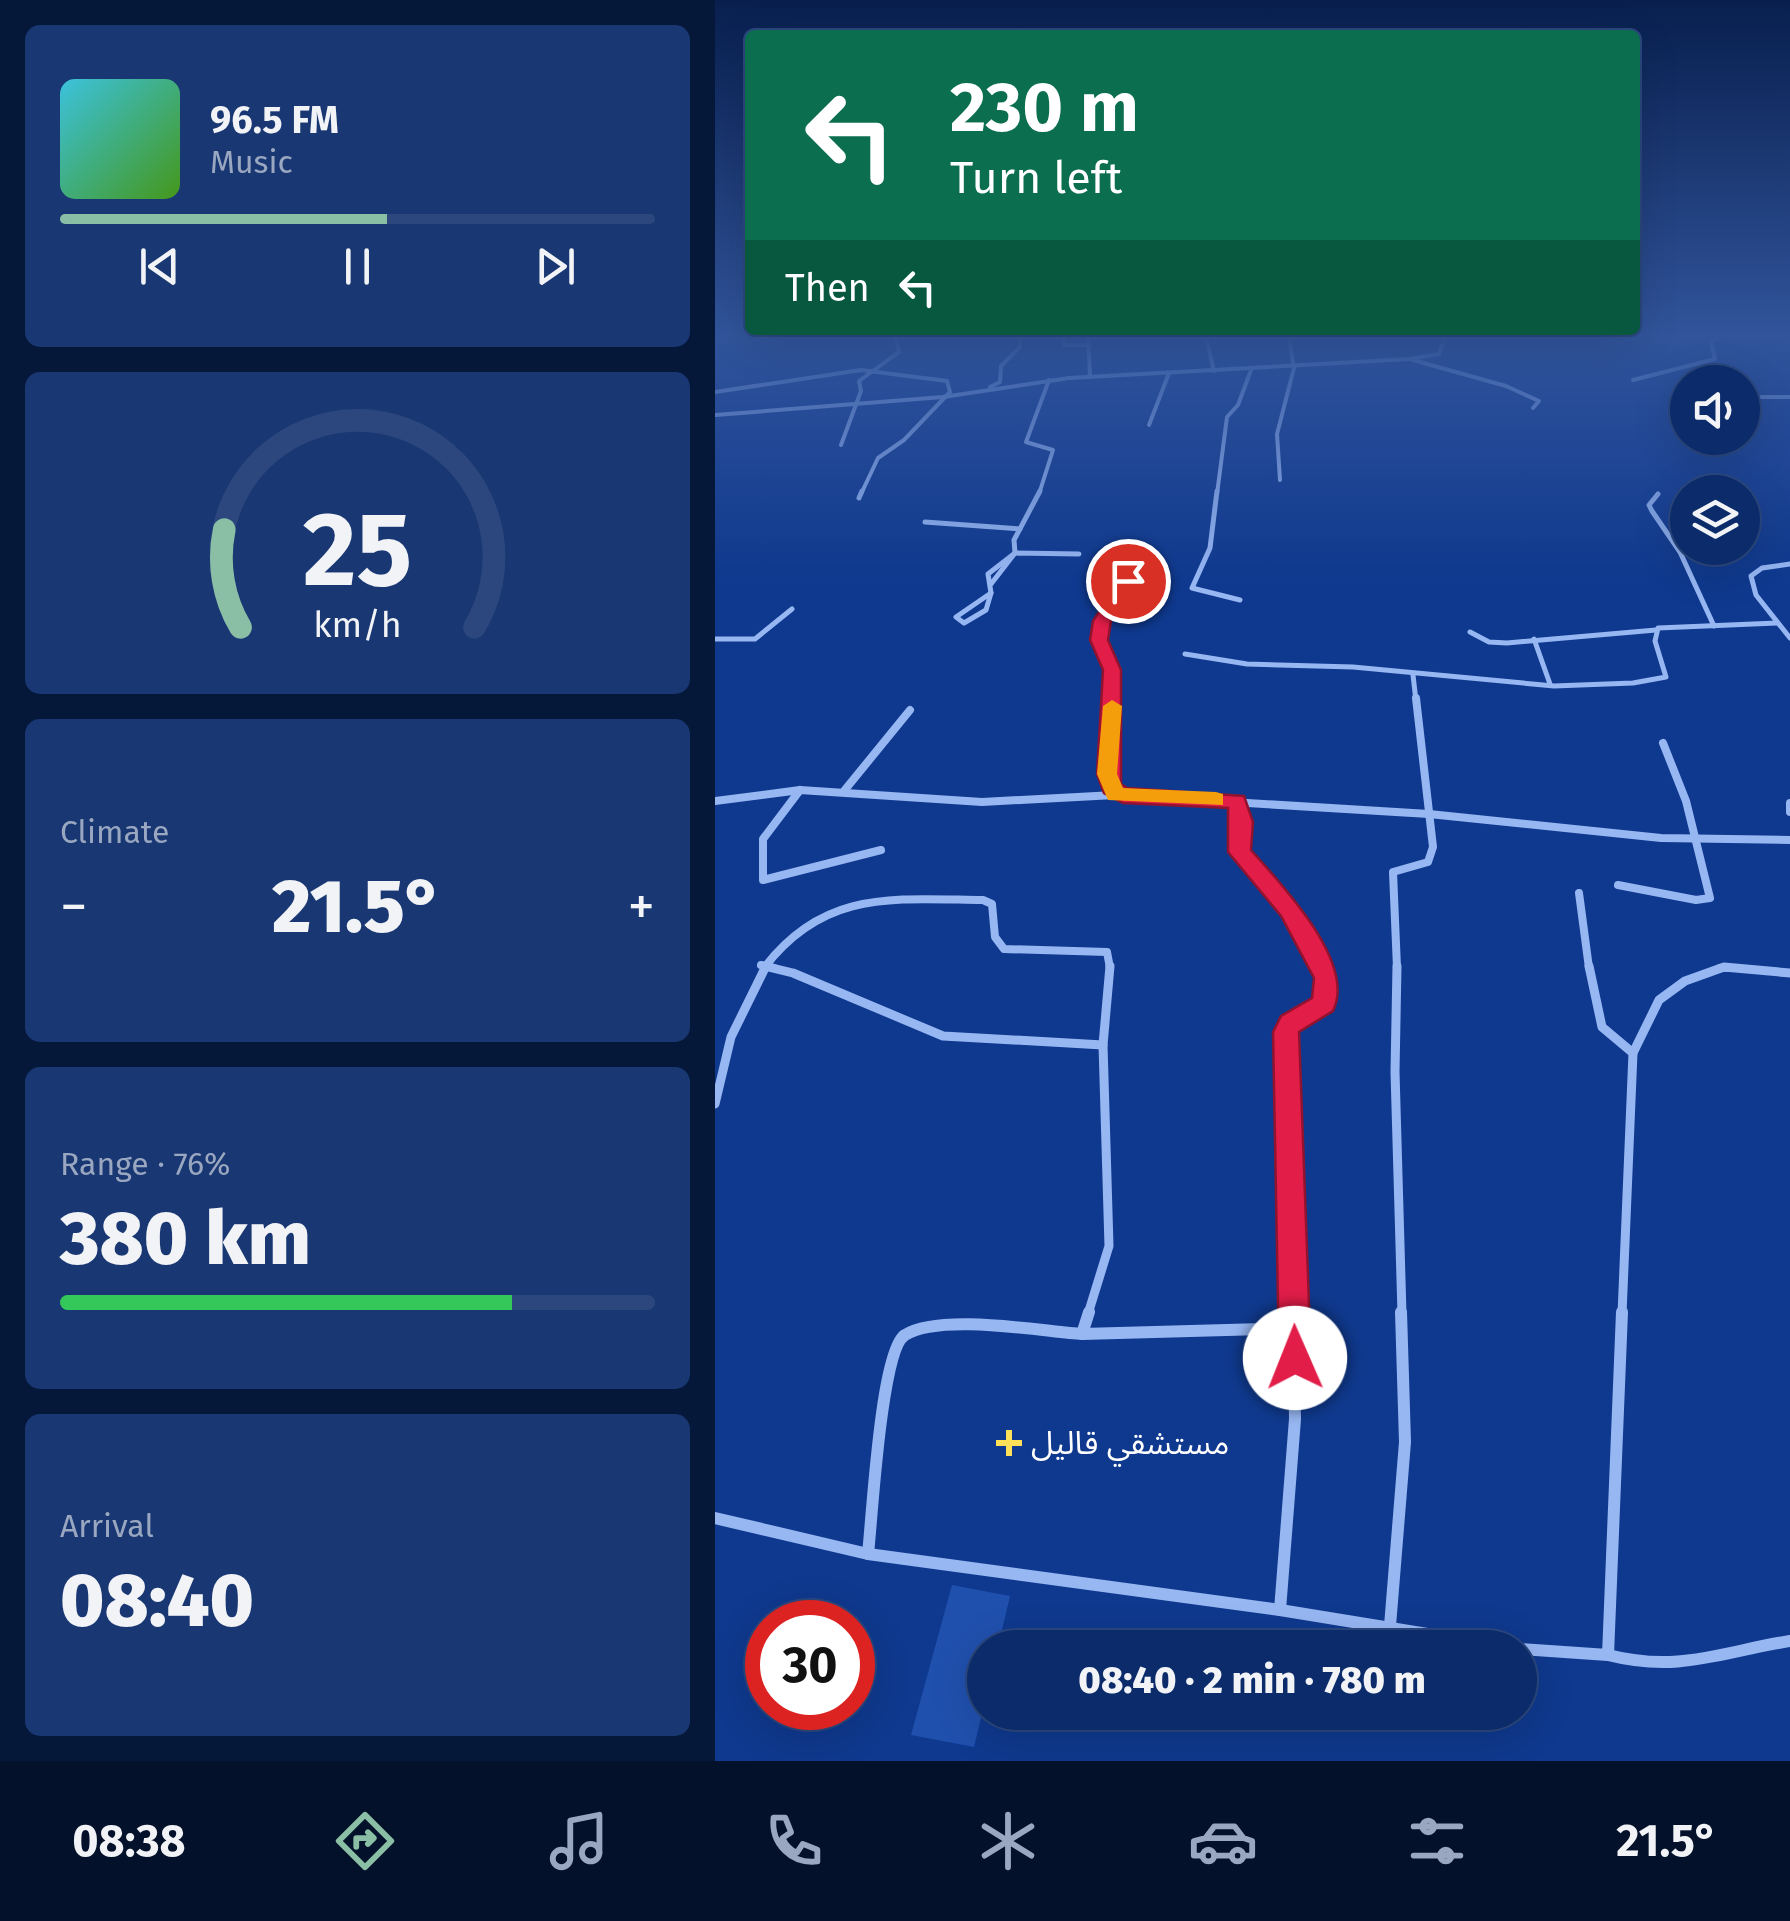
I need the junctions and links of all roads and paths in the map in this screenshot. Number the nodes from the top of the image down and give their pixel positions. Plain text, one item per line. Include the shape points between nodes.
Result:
1 (850, 415) edge
2 (928, 415) edge
3 (1036, 415) edge
4 (1153, 415) edge
5 (1229, 415) edge
6 (1279, 415) edge
7 (1149, 425) dead end
8 (841, 445) dead end
9 (1279, 480) dead end
10 (1658, 494) dead end
11 (859, 498) dead end
12 (925, 522) dead end
13 (1020, 529) junction
14 (1015, 552) junction
15 (1079, 554) dead end
16 (1790, 564) edge
17 (1004, 572) junction
18 (989, 574) junction
19 (1128, 581) dead end
20 (992, 588) junction
21 (1239, 600) dead end
22 (792, 609) dead end
23 (1777, 623) junction
24 (1714, 626) junction
25 (1656, 630) junction
26 (1471, 632) dead end
27 (1790, 638) edge
28 (715, 639) edge
29 (1535, 639) junction
30 (1185, 654) dead end
31 (1413, 675) junction
32 (1550, 684) junction
33 (910, 710) dead end
34 (1663, 743) dead end
35 (800, 790) junction
36 (844, 791) junction
37 (1115, 795) junction
38 (715, 801) edge
39 (1237, 801) junction
40 (1790, 803) edge
41 (1790, 812) edge
42 (1429, 814) junction
43 (1695, 840) junction
44 (1790, 840) edge
45 (881, 850) dead end
46 (1618, 884) dead end
47 (1579, 893) dead end
48 (761, 965) junction
49 (1790, 973) edge
50 (1103, 1045) junction
51 (1633, 1053) junction
52 (715, 1104) edge
53 (1295, 1328) junction
54 (1082, 1334) junction
55 (718, 1522) edge
56 (868, 1554) junction
57 (1280, 1610) junction
58 (1391, 1626) junction
59 (1414, 1630) edge
60 (1790, 1641) edge
61 (1537, 1650) edge
62 (1608, 1655) junction

1 - 8 street
2 - 11 street via 878,458
3 - 13 street via 1026,442 1052,453
4 - 7 street
5 - 21 street via 1210,548 1193,586 1198,593
6 - 9 street
10 - 24 street via 1649,504 1652,514 1680,553
12 - 13 street
13 - 14 street
14 - 15 street
14 - 17 street
14 - 18 street
16 - 23 street via 1751,576
17 - 18 street
17 - 20 street
18 - 20 street
19 - 37 street via 1102,621 1099,640 1112,670 1107,774
20 - 20 street via 991,606 976,619 956,617
22 - 28 street via 755,639
23 - 24 street
23 - 27 street
24 - 25 street
25 - 29 street
25 - 32 street via 1664,678
26 - 29 street via 1498,643
29 - 32 street
30 - 31 street via 1236,664
31 - 32 street
31 - 42 street
33 - 36 street
34 - 43 street
35 - 36 street
35 - 38 street
35 - 45 street via 763,840 763,880
36 - 37 street via 982,802
37 - 39 street
39 - 42 street
39 - 53 street via 1239,852 1290,910 1327,977 1325,1004 1286,1032
40 - 41 street
42 - 43 street
42 - 58 street via 1428,862 1393,872 1405,1442
43 - 44 street
43 - 46 street via 1710,898 1663,896
47 - 51 street via 1594,1012
48 - 50 street via 943,1036
48 - 50 street via 779,944 843,908 869,901 983,900 995,911 995,937 1004,949 1107,952
48 - 52 street
49 - 51 street via 1724,968 1685,982 1659,1000
50 - 54 street via 1109,1246
51 - 62 street
53 - 54 street
53 - 57 street
54 - 56 street via 934,1328 904,1334 893,1346 887,1374
55 - 56 street
56 - 57 street
57 - 58 street
58 - 59 street
60 - 62 street via 1699,1666 1645,1667
61 - 62 street

